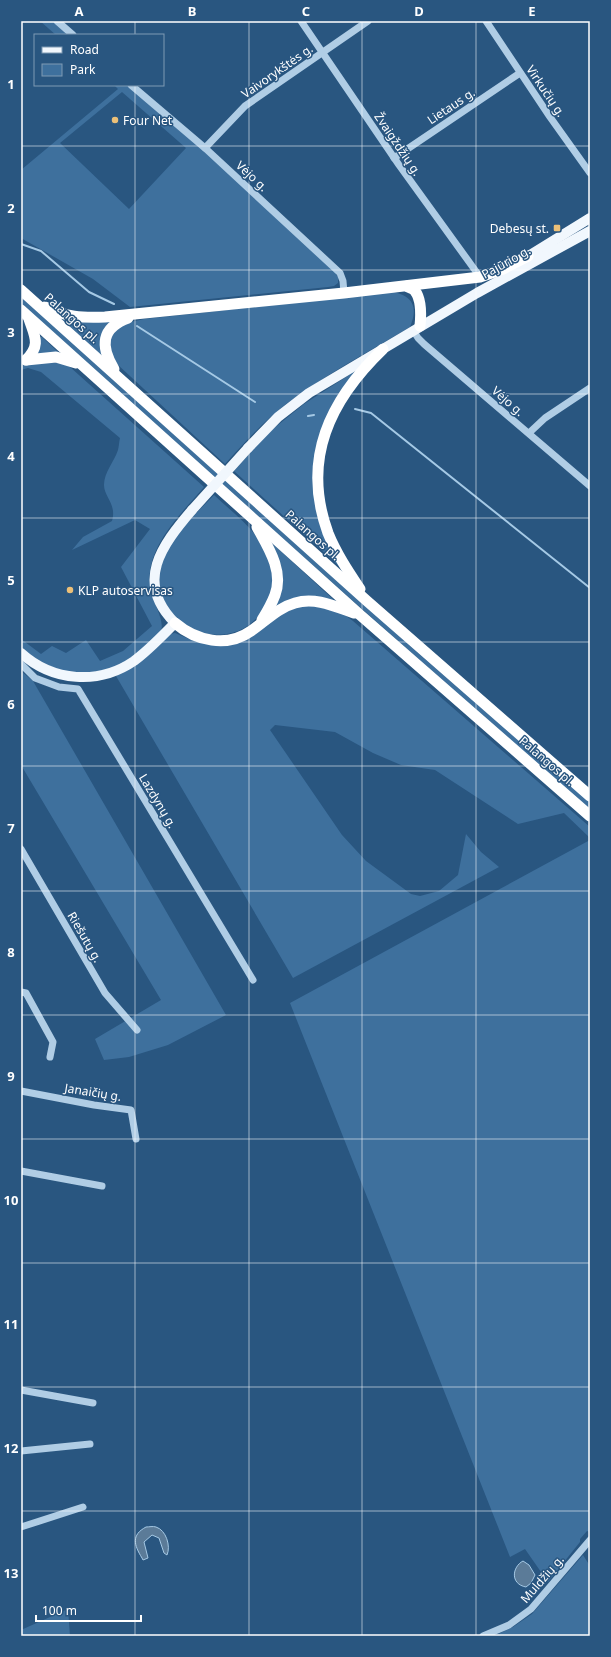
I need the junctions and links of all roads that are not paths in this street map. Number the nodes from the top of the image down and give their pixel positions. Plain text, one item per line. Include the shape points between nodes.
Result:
1 (57, 21) edge
2 (302, 21) edge
3 (368, 21) edge
4 (496, 21) edge
5 (487, 23) edge
6 (72, 34) edge
7 (323, 52) junction
8 (520, 73) junction
9 (132, 86) edge
10 (205, 148) junction
11 (394, 158) junction
12 (590, 173) edge
13 (590, 218) edge
14 (590, 231) edge
15 (528, 256) junction
16 (480, 277) junction
17 (407, 286) junction
18 (21, 290) edge
19 (344, 293) junction
20 (477, 293) junction
21 (37, 304) junction
22 (25, 314) edge
23 (140, 314) junction
24 (416, 328) junction
25 (383, 349) junction
26 (24, 360) edge
27 (81, 365) junction
28 (120, 379) junction
29 (590, 388) edge
30 (529, 433) junction
31 (590, 486) edge
32 (253, 519) junction
33 (367, 601) junction
34 (359, 614) junction
35 (175, 624) junction
36 (260, 624) junction
37 (21, 653) edge
38 (21, 664) edge
39 (590, 796) edge
40 (590, 816) edge
41 (21, 849) edge
42 (253, 980) dead end
43 (21, 992) edge
44 (137, 1030) dead end
45 (50, 1057) dead end
46 (21, 1091) edge
47 (136, 1139) dead end
48 (21, 1171) edge
49 (102, 1186) dead end
50 (21, 1390) edge
51 (93, 1403) dead end
52 (90, 1444) dead end
53 (21, 1451) edge
54 (83, 1507) dead end
55 (21, 1527) edge
56 (590, 1540) edge
57 (483, 1636) edge

1 - 6 street
2 - 7 street, Žvaigždžių g.
3 - 7 street, Vaivorykštės g.
4 - 5 street
5 - 8 street, Virkučių g.
7 - 10 street, Vaivorykštės g. via 245,106
7 - 11 street, Žvaigždžių g.
8 - 11 street, Lietaus g.
8 - 12 street, Virkučių g.
9 - 10 street, Vėjo g.
10 - 19 street, Vėjo g. via 340,273
11 - 16 street, Žvaigždžių g.
13 - 15 main road, Pajūrio g.
14 - 20 main road, Pajūrio g.
15 - 16 highway via 504,269
15 - 20 main road, Pajūrio g.
16 - 17 highway
17 - 19 highway
17 - 24 highway via 415,291 418,300 420,310
18 - 21 highway, Palangos pl.
19 - 23 highway
20 - 24 main road, Pajūrio g.
21 - 23 highway via 62,315 87,318
21 - 28 highway, Palangos pl.
22 - 26 highway via 36,340 35,349
22 - 27 highway, Palangos pl.
23 - 28 highway via 114,325 106,336 106,354
24 - 25 main road, Pajūrio g.
24 - 30 street, Vėjo g. via 418,338
25 - 33 highway via 367,364 333,412 321,449 319,468 322,510 328,532 340,558
25 - 35 main road, Pajūrio g., bridge via 288,408 192,510 164,546 156,567 155,580 159,599
26 - 27 highway via 56,357
27 - 32 highway, Palangos pl.
28 - 33 highway, Palangos pl.
29 - 30 street via 545,418
30 - 31 street, Vėjo g.
32 - 34 highway, Palangos pl.
32 - 36 highway via 270,549 277,571 275,594
33 - 39 highway, Palangos pl.
34 - 36 highway via 320,602 303,602 281,609
34 - 40 highway, Palangos pl.
35 - 36 highway via 196,637 220,641 244,635
35 - 37 main road via 135,660 116,671 100,676 84,678 60,675 43,668
38 - 42 street, Lazdynų g. via 35,678 60,687 78,689
41 - 44 street, Riešutų g. via 105,993
43 - 45 street via 26,993 53,1042
46 - 47 street, Janaičių g. via 131,1110
48 - 49 street
50 - 51 street
52 - 53 street
54 - 55 street
56 - 57 street, Muldžių g. via 522,1618

